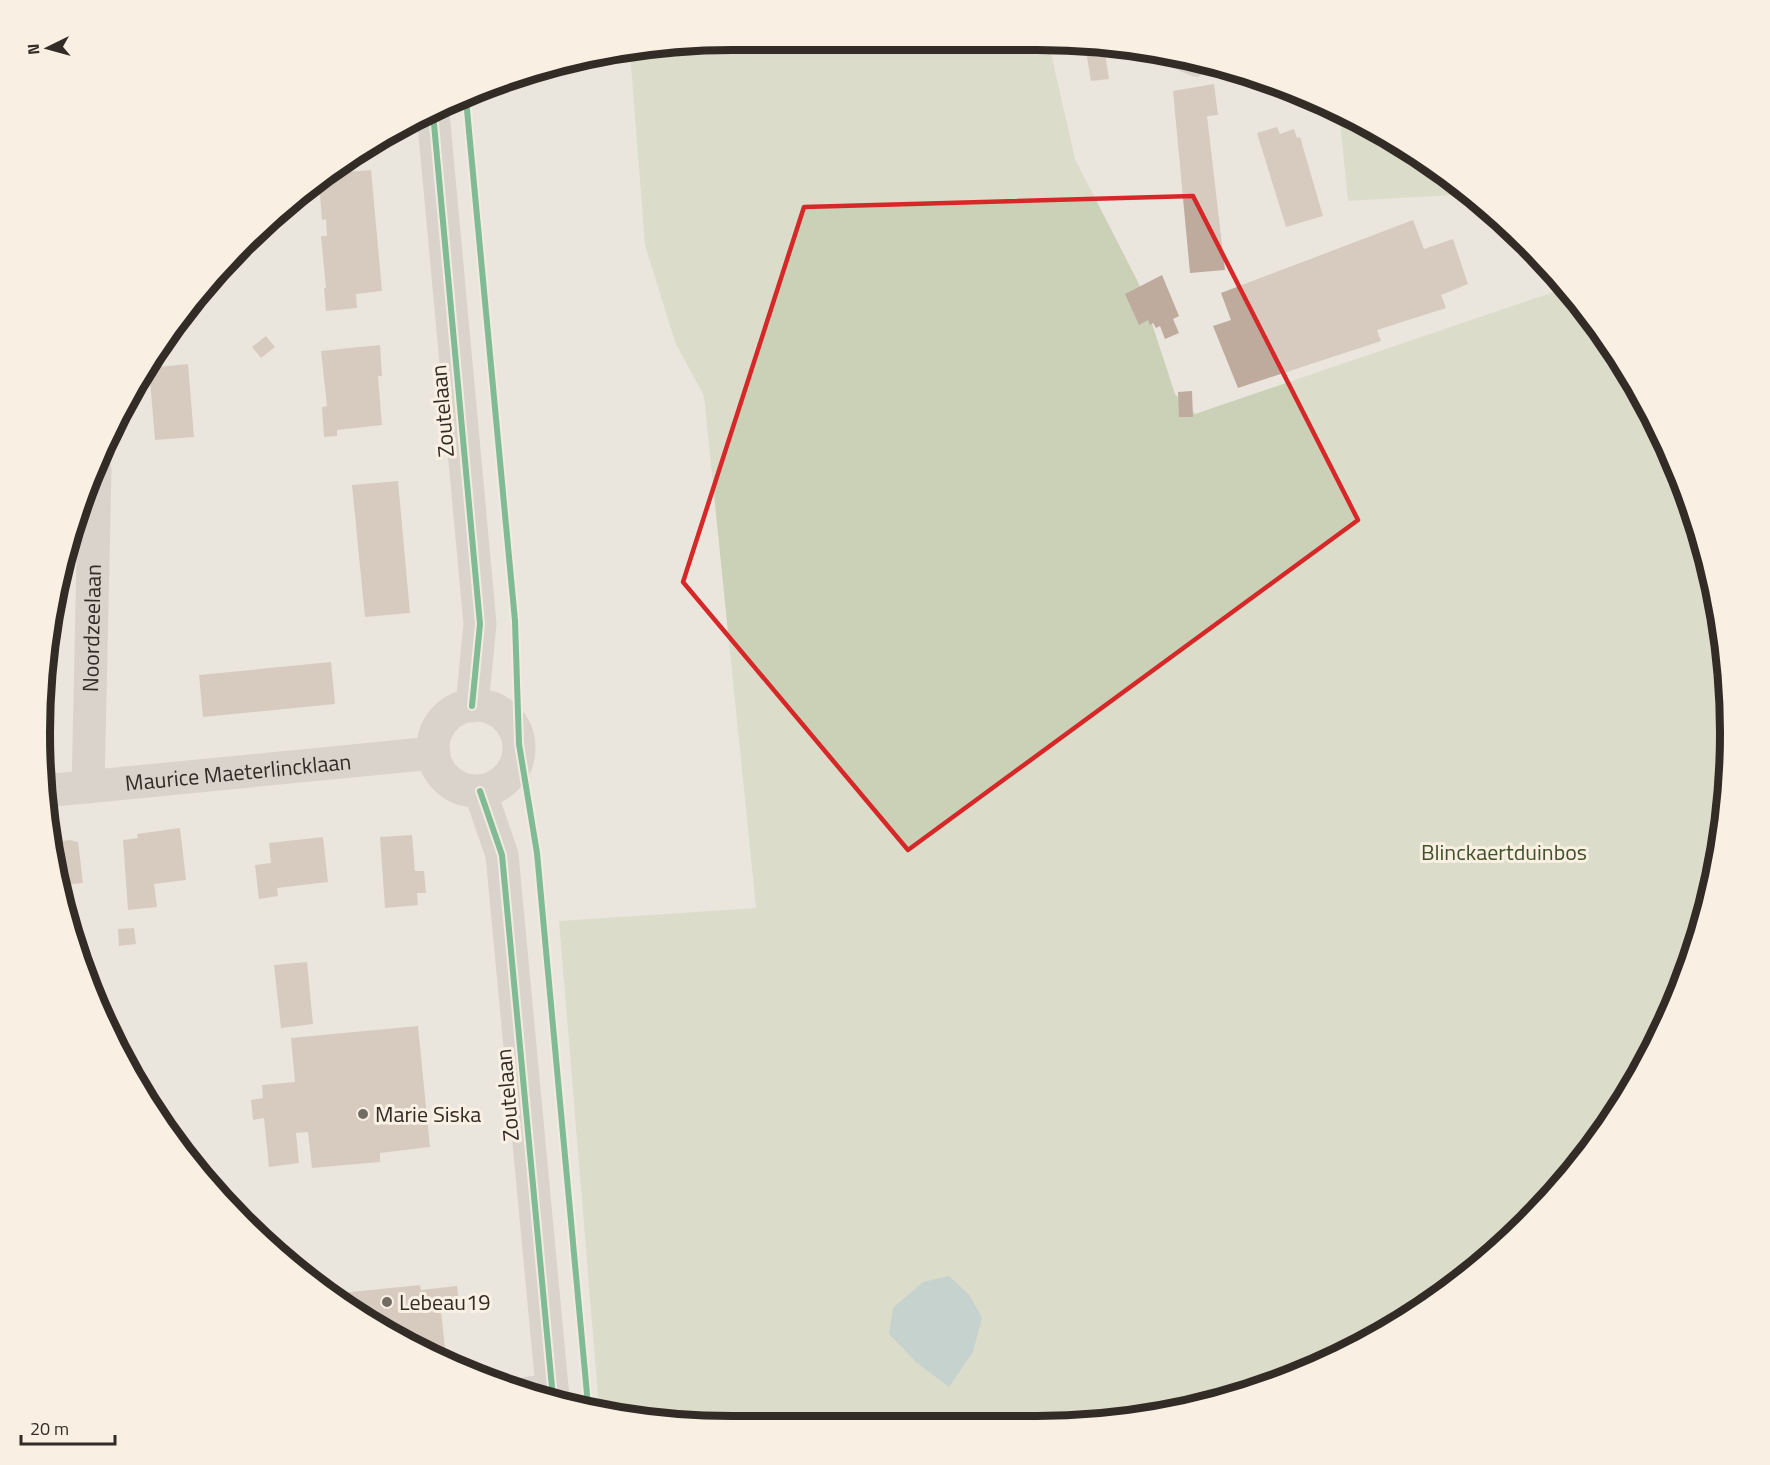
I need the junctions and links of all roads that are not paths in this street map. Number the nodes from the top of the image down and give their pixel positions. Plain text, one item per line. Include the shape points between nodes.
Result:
1 (434, 118) edge
2 (95, 489) edge
3 (472, 705) junction
4 (434, 753) junction
5 (88, 787) junction
6 (52, 790) edge
7 (480, 791) junction
8 (544, 1388) edge

1 - 3 street, Zoutelaan via 480,624
2 - 5 street, Noordzeelaan
3 - 4 street via 443,721 435,736
3 - 7 street via 489,707 504,715 515,728 519,744 518,761 509,776 497,786
4 - 5 street, Maurice Maeterlincklaan
4 - 7 street via 449,782 464,790
5 - 6 street, Maurice Maeterlincklaan
7 - 8 street, Zoutelaan via 502,855

